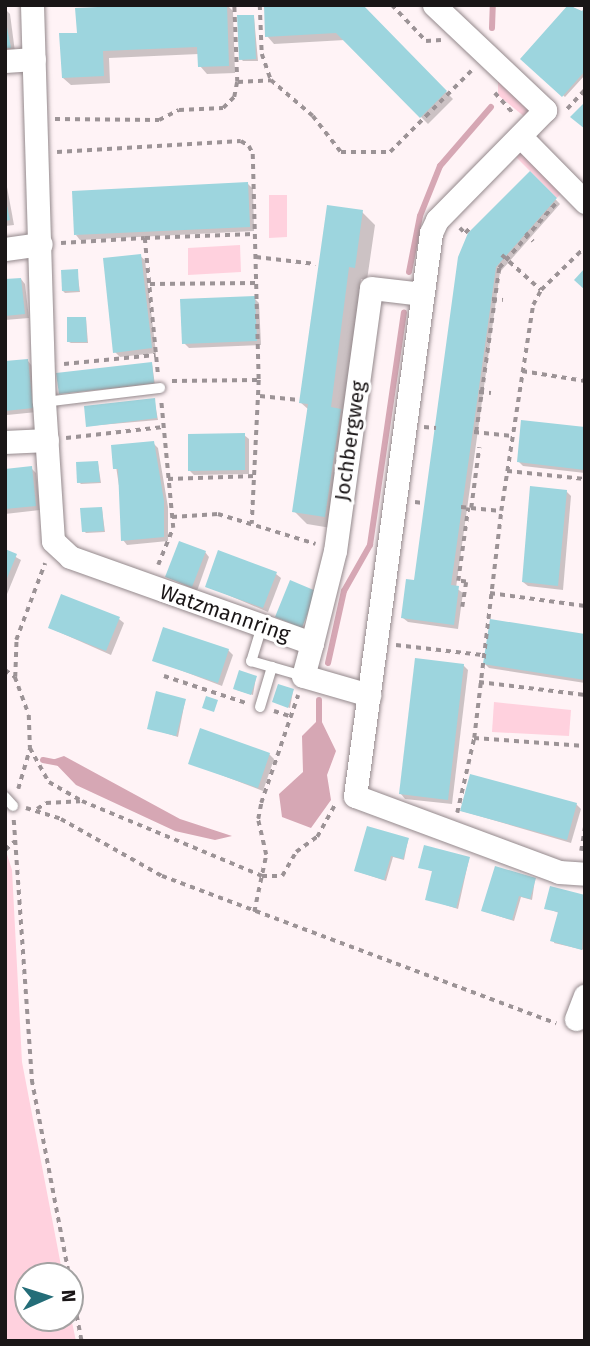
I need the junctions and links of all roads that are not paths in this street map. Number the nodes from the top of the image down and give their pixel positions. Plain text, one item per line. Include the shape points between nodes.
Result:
1 (32, 5) edge
2 (433, 5) edge
3 (34, 59) junction
4 (5, 61) edge
5 (520, 136) junction
6 (578, 195) edge
7 (41, 244) junction
8 (5, 248) edge
9 (422, 294) junction
10 (159, 385) road end
11 (44, 402) junction
12 (47, 440) junction
13 (5, 442) edge
14 (262, 626) junction
15 (312, 643) junction
16 (272, 667) junction
17 (303, 676) junction
18 (369, 695) junction
19 (260, 707) road end
20 (5, 797) edge
21 (13, 806) road end
22 (581, 874) edge
23 (585, 996) edge
24 (568, 1021) road end

1 - 3 street
2 - 5 street via 545,110
3 - 4 street
3 - 7 street
5 - 6 street
5 - 9 street via 438,220 431,233
7 - 8 street
7 - 11 street
9 - 15 street, Jochbergweg via 371,288 335,551
9 - 18 street
10 - 11 lane
11 - 12 street
12 - 13 street
12 - 14 street, Watzmannring via 53,541 70,557
14 - 15 street, Watzmannring
14 - 16 lane via 251,661
15 - 17 street, Watzmannring
16 - 17 lane
16 - 19 lane
17 - 18 street
18 - 22 street via 355,796 559,872
20 - 21 lane
23 - 24 street

